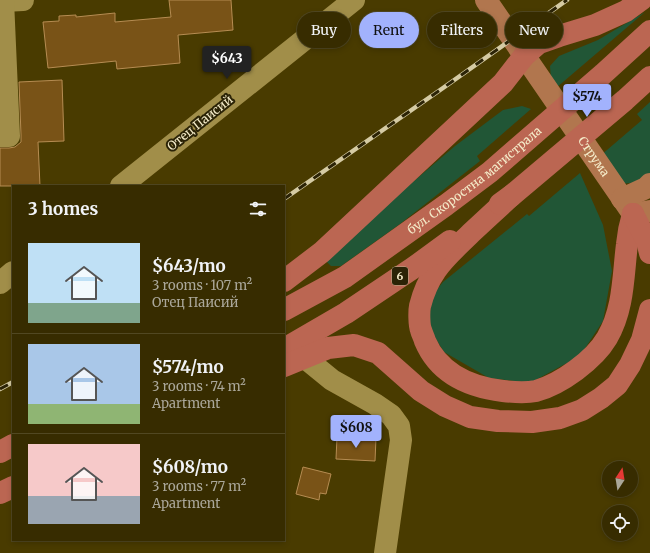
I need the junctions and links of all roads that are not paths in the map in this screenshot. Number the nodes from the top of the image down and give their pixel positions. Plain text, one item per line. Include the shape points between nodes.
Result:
1 (10, 0) edge
2 (354, 0) edge
3 (486, 0) edge
4 (641, 0) edge
5 (650, 31) edge
6 (524, 56) junction
7 (650, 76) edge
8 (0, 136) edge
9 (650, 184) edge
10 (122, 185) edge
11 (511, 196) junction
12 (635, 208) edge
13 (650, 253) edge
14 (12, 273) edge
15 (285, 280) edge
16 (0, 283) edge
17 (285, 309) edge
18 (650, 310) edge
19 (285, 348) edge
20 (305, 358) junction
21 (285, 366) edge
22 (12, 446) edge
23 (0, 452) edge
24 (12, 487) edge
25 (0, 493) edge
26 (385, 553) edge

1 - 8 street via 10,136
2 - 10 street, Отец Паисий
3 - 6 main road, Струма
4 - 6 highway via 626,11 595,25 539,43
5 - 17 highway, бул. Скоростна магистрала via 490,172 345,277
6 - 12 main road, Струма
6 - 15 highway via 503,83 322,252
7 - 11 highway, 6
9 - 12 main road
11 - 12 highway via 451,252 435,271 419,307 420,328 436,361 468,383 511,392 534,391 554,384 576,370 607,338 617,317 626,244
11 - 19 highway, 6 via 413,268 346,313
12 - 13 highway
14 - 16 street
18 - 20 highway via 642,340 617,385 582,410 560,418 532,422 498,422 470,417 445,406 421,391 378,353 354,345 328,348
20 - 21 highway
20 - 26 street via 332,380 391,415 399,426 401,440
22 - 23 highway
24 - 25 highway

